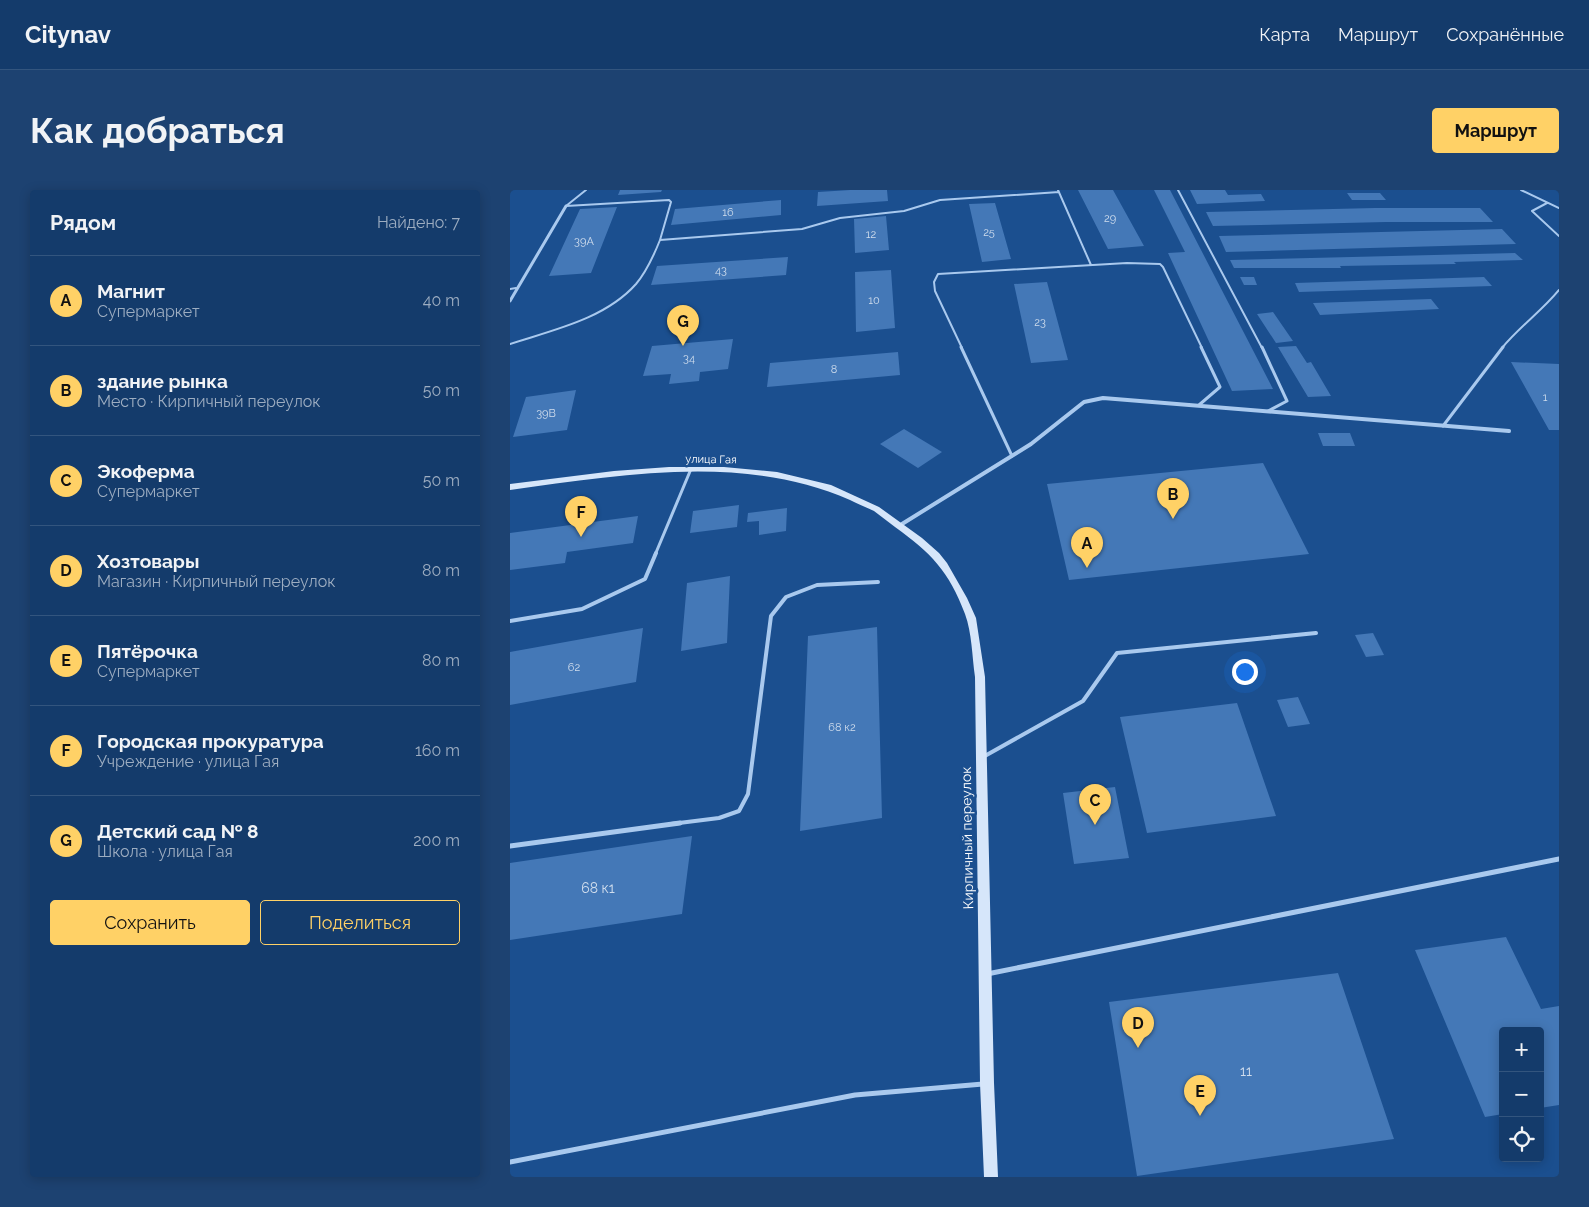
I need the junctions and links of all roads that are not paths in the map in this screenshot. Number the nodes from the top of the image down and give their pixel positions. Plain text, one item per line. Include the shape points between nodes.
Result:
1 (586, 190) edge
2 (1178, 190) edge
3 (1521, 190) edge
4 (1058, 191) edge
5 (1546, 203) junction
6 (566, 206) junction
7 (1559, 208) edge
8 (1559, 236) edge
9 (660, 240) junction
10 (1091, 265) junction
11 (516, 288) junction
12 (510, 289) edge
13 (1559, 290) edge
14 (510, 300) edge
15 (510, 344) edge
16 (1199, 405) junction
17 (1268, 411) junction
18 (1443, 426) junction
19 (1508, 431) dead end
20 (1012, 456) junction
21 (692, 469) junction
22 (510, 487) edge
23 (902, 524) junction
24 (878, 582) dead end
25 (510, 621) edge
26 (1316, 632) dead end
27 (981, 758) junction
28 (510, 846) edge
29 (1559, 859) edge
30 (985, 974) junction
31 (987, 1084) junction
32 (510, 1162) edge
33 (990, 1177) edge

1 - 6 lane
2 - 17 lane via 1287,401
3 - 5 lane
4 - 9 lane via 940,200 904,210 840,218 802,229
4 - 10 lane
5 - 7 lane
5 - 8 lane via 1532,211
6 - 9 lane via 669,200
6 - 11 street
9 - 15 lane via 637,283 620,299 584,318
10 - 16 lane via 1151,263 1163,267 1220,387
10 - 20 lane via 947,272 938,274 936,278 935,291
11 - 12 lane
11 - 14 street
13 - 18 lane via 1511,337
16 - 17 street
16 - 20 street via 1103,398 1084,402
17 - 18 street
18 - 19 street
20 - 23 street
21 - 22 main road, улица Гая via 584,477
21 - 23 main road, улица Гая via 750,471 810,482 859,499
21 - 25 lane via 645,579 582,609
23 - 27 main road, Кирпичный переулок via 942,561 971,617 980,677
24 - 28 lane via 817,586 786,597 770,616 748,794 739,811 718,818
26 - 27 lane via 1117,653 1083,701
27 - 30 main road, Кирпичный переулок
29 - 30 lane
30 - 31 main road, Кирпичный переулок
31 - 32 lane via 855,1095
31 - 33 main road, Кирпичный переулок

